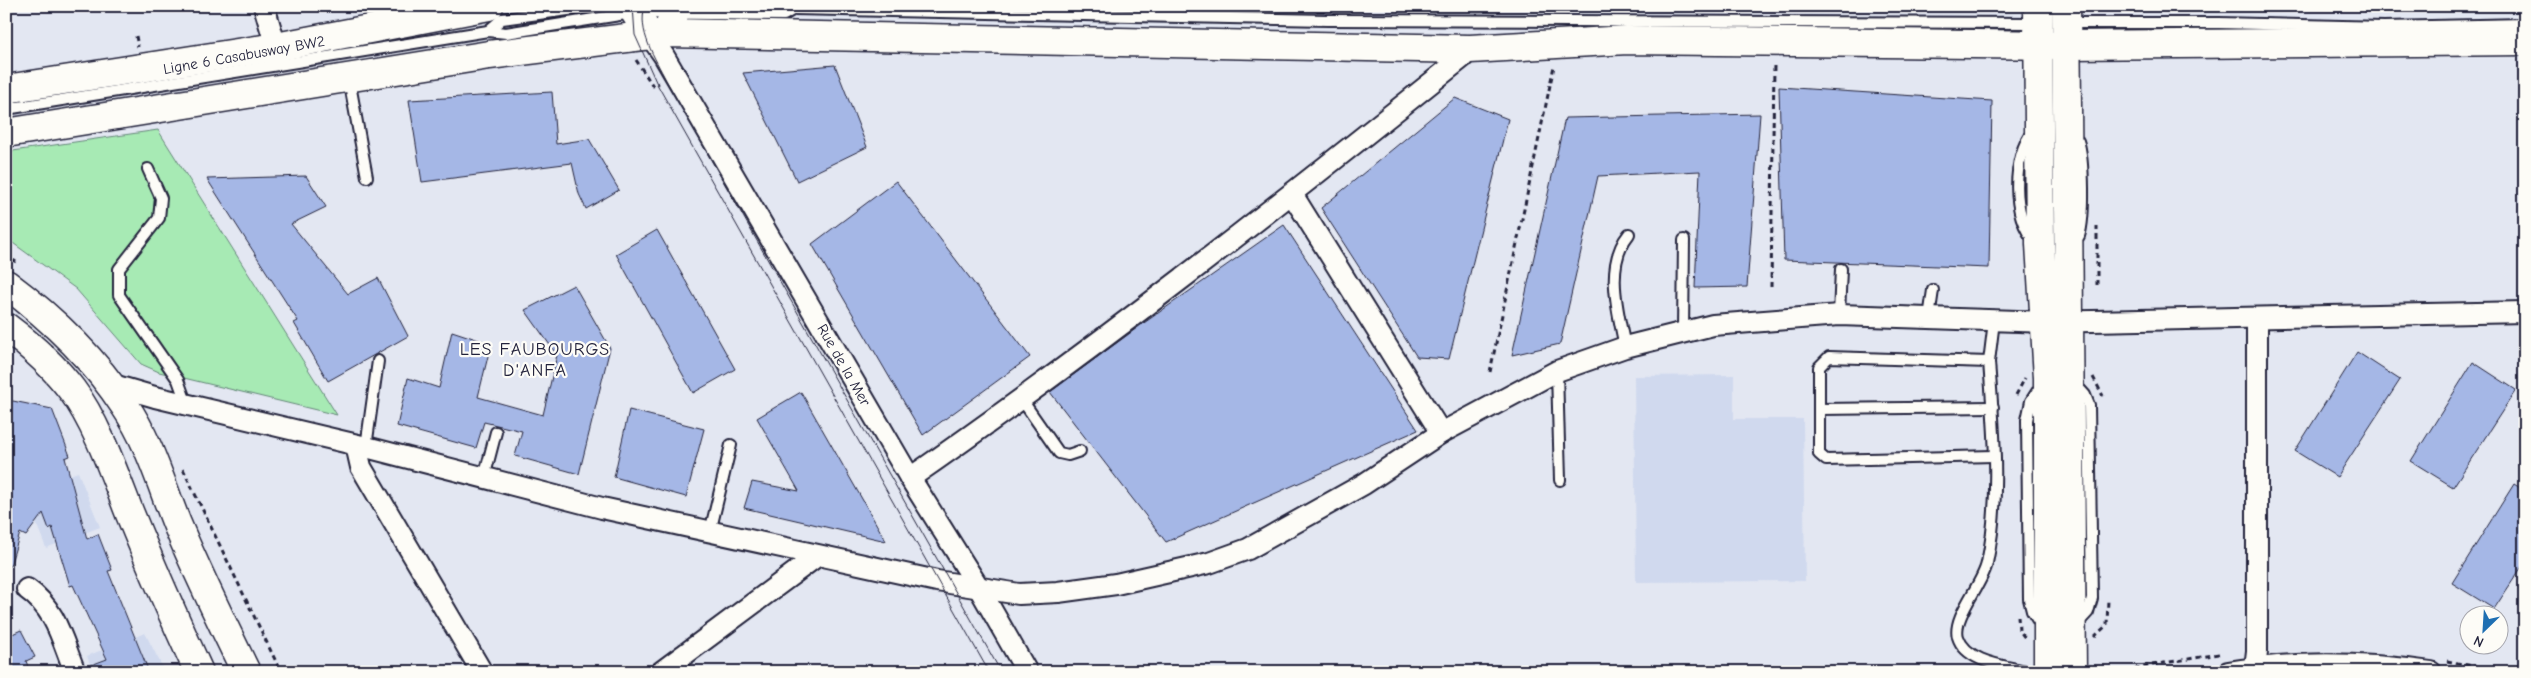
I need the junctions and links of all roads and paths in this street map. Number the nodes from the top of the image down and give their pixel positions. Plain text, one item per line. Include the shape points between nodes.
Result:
1 (264, 6) edge
2 (597, 6) edge
3 (792, 8) edge
4 (488, 18) edge
5 (657, 23) edge
6 (2525, 24) edge
7 (2052, 25) edge
8 (2525, 40) edge
9 (276, 46) junction
10 (1470, 49) junction
11 (1774, 56) dead end
12 (1554, 65) dead end
13 (675, 74) junction
14 (349, 78) junction
15 (653, 86) dead end
16 (6, 89) edge
17 (6, 109) edge
18 (6, 133) edge
19 (148, 169) dead end
20 (367, 177) dead end
21 (1292, 194) junction
22 (1629, 234) dead end
23 (1684, 240) dead end
24 (1841, 269) dead end
25 (6, 284) edge
26 (1771, 287) dead end
27 (1933, 290) dead end
28 (2525, 312) edge
29 (1839, 315) junction
30 (1929, 318) junction
31 (2257, 318) junction
32 (1994, 321) junction
33 (2057, 322) junction
34 (6, 327) edge
35 (1683, 332) junction
36 (1624, 347) junction
37 (378, 362) dead end
38 (1989, 362) junction
39 (1557, 371) junction
40 (1490, 372) dead end
41 (2060, 379) junction
42 (110, 384) junction
43 (1022, 400) junction
44 (187, 404) junction
45 (1993, 407) junction
46 (1819, 409) junction
47 (496, 432) dead end
48 (1442, 433) junction
49 (731, 445) dead end
50 (361, 446) junction
51 (1080, 451) dead end
52 (1994, 456) junction
53 (484, 478) junction
54 (910, 478) junction
55 (1560, 480) dead end
56 (710, 532) junction
57 (816, 556) junction
58 (979, 588) junction
59 (27, 589) dead end
60 (2060, 631) junction
61 (2255, 668) junction
62 (75, 672) edge
63 (200, 672) edge
64 (246, 672) edge
65 (482, 672) edge
66 (661, 672) edge
67 (1027, 672) edge
68 (2030, 672) edge
69 (2047, 672) edge
70 (2072, 672) edge
71 (2228, 672) edge
72 (2431, 672) edge

1 - 9 street
2 - 4 lane, Ligne 6 Casabusway BW2 via 502,20
3 - 5 lane, Ligne 6 Casabusway BW2 via 784,15
3 - 7 lane, Ligne 6 Casabusway BW2 via 1328,20
4 - 5 lane, Ligne 6 Casabusway BW2 via 506,33
4 - 9 main road
4 - 17 lane, Ligne 6 Casabusway BW2
5 - 10 main road
5 - 13 street, Rue de la Mer
5 - 14 main road
6 - 7 lane, Ligne 6 Casabusway BW2 via 2384,27 2219,23
7 - 8 main road
7 - 10 main road via 1627,40
7 - 33 main road via 2067,127 2068,254
7 - 33 main road via 2038,125 2040,244
9 - 16 main road
10 - 21 street
11 - 26 path
12 - 40 path
13 - 15 path
13 - 54 street, Rue de la Mer
14 - 18 main road
14 - 20 lane
19 - 44 lane via 161,198 159,218 119,269 119,294 178,380
21 - 43 street
21 - 48 street
22 - 36 lane via 1618,252 1615,273
23 - 35 lane
24 - 29 lane
25 - 42 main road via 58,325 88,354
27 - 30 lane
28 - 31 street
29 - 30 street
29 - 35 street via 1713,325
30 - 32 street
31 - 33 street
31 - 61 street
32 - 33 street
32 - 38 lane
33 - 41 main road
34 - 63 main road via 39,354 72,390 83,408
35 - 36 street
36 - 39 street
37 - 50 lane
38 - 45 lane
38 - 46 lane via 1829,357 1819,368
39 - 48 street
39 - 55 lane
41 - 60 main road
41 - 60 lane via 2085,394 2090,411 2092,598 2088,612
42 - 44 street
42 - 64 main road via 147,448 211,602
43 - 51 lane via 1059,453 1068,455
43 - 54 street
44 - 50 street
45 - 46 lane
45 - 52 lane
46 - 52 lane via 1819,454 1826,460
47 - 53 lane
48 - 58 street via 1312,515 1248,549 1209,563 1116,584 1058,592 1019,594
49 - 56 lane
50 - 53 street
50 - 65 street via 361,467
52 - 68 lane via 1996,490 1986,565 1958,623 1958,636 1964,650 1976,657
53 - 56 street
54 - 58 street, Rue de la Mer
56 - 57 street
57 - 58 street
57 - 66 street
58 - 67 street, Rue de la Mer
59 - 62 street via 49,610
60 - 69 main road
60 - 70 main road
61 - 71 street
61 - 72 street via 2331,664

